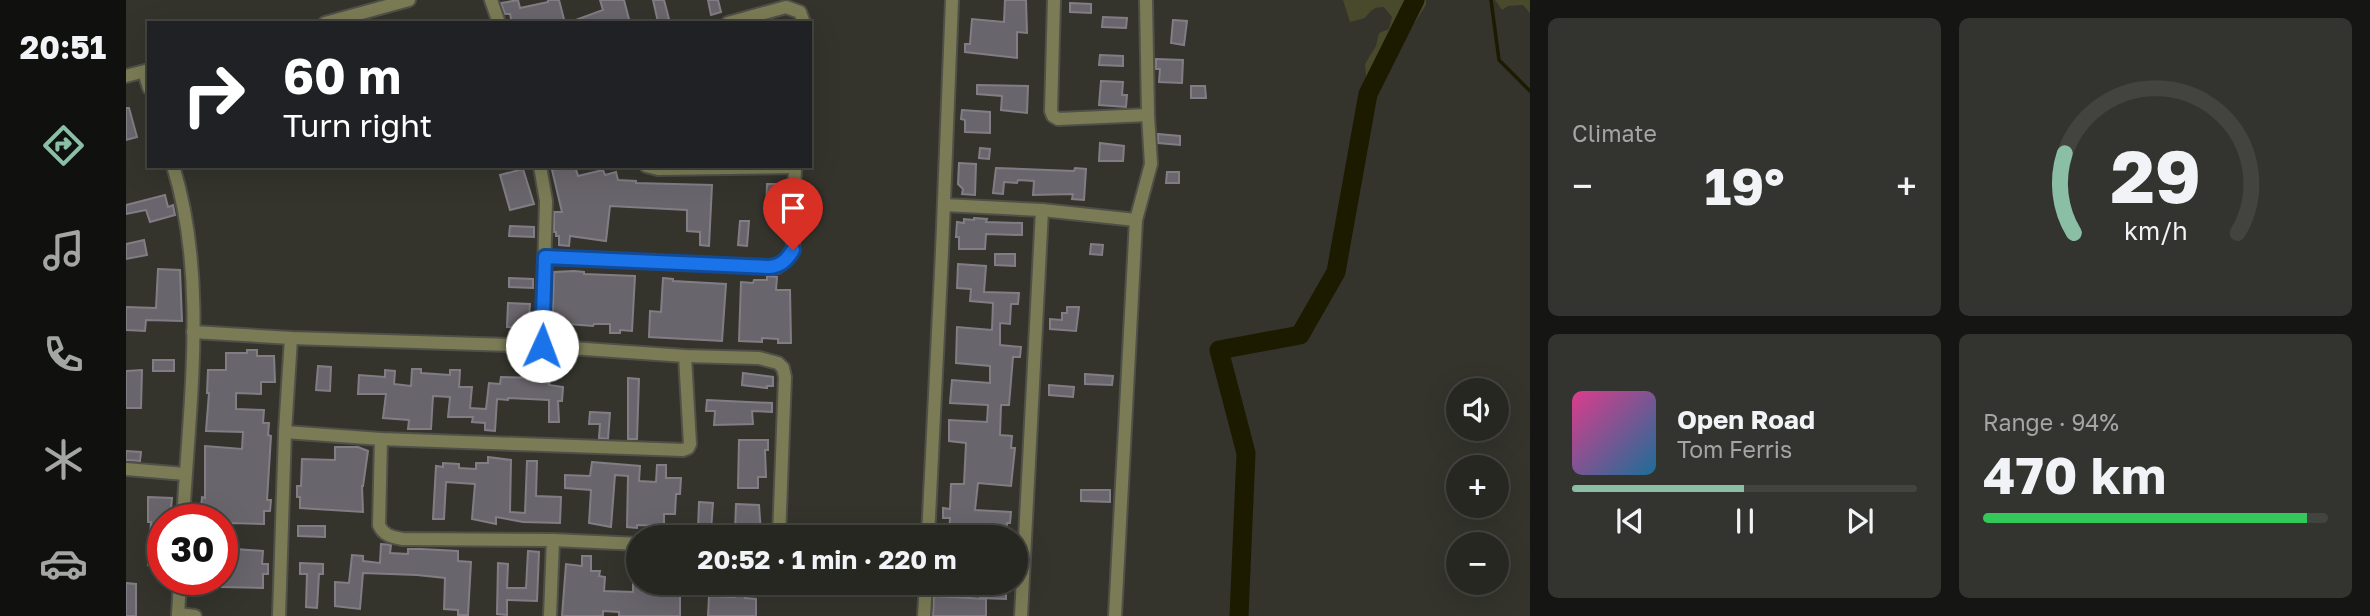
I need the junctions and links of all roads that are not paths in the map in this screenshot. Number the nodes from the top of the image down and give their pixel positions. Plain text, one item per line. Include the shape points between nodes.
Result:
1 (409, 0) edge
2 (491, 0) edge
3 (951, 0) edge
4 (1054, 0) edge
5 (1146, 0) edge
6 (332, 21) edge
7 (498, 21) edge
8 (735, 21) edge
9 (803, 21) edge
10 (146, 71) edge
11 (126, 76) edge
12 (1148, 115) junction
13 (173, 168) edge
14 (540, 168) edge
15 (654, 168) edge
16 (726, 168) edge
17 (795, 168) edge
18 (944, 205) junction
19 (1042, 210) junction
20 (1136, 220) junction
21 (545, 257) junction
22 (193, 332) junction
23 (291, 338) junction
24 (542, 346) junction
25 (685, 356) junction
26 (285, 432) junction
27 (381, 439) junction
28 (126, 469) edge
29 (185, 474) junction
30 (184, 504) edge
31 (779, 525) edge
32 (929, 525) edge
33 (553, 540) junction
34 (626, 543) edge
35 (179, 595) edge
36 (925, 595) edge
37 (178, 615) edge
38 (195, 616) edge
39 (279, 616) edge
40 (550, 616) edge
41 (924, 616) edge
42 (1021, 616) edge
43 (1115, 616) edge

1 - 6 street
2 - 7 street
3 - 18 street
4 - 12 street via 1053,116
5 - 12 street
8 - 9 street via 786,7 800,12
10 - 11 street
12 - 20 street via 1152,164
13 - 22 street via 192,251
14 - 21 street via 546,201
15 - 16 street
17 - 21 street via 793,250 777,267
18 - 19 street
18 - 32 street
19 - 20 street
19 - 42 street
20 - 43 street
21 - 24 street
22 - 23 street
22 - 29 street
23 - 24 street
23 - 26 street
24 - 25 street
25 - 27 street via 690,444 683,450
25 - 31 street via 759,358 783,368
26 - 27 street
26 - 39 street
27 - 33 street via 379,525 388,536
28 - 29 street
29 - 30 street
33 - 34 street
33 - 40 street
35 - 37 street
36 - 41 street
37 - 38 street

